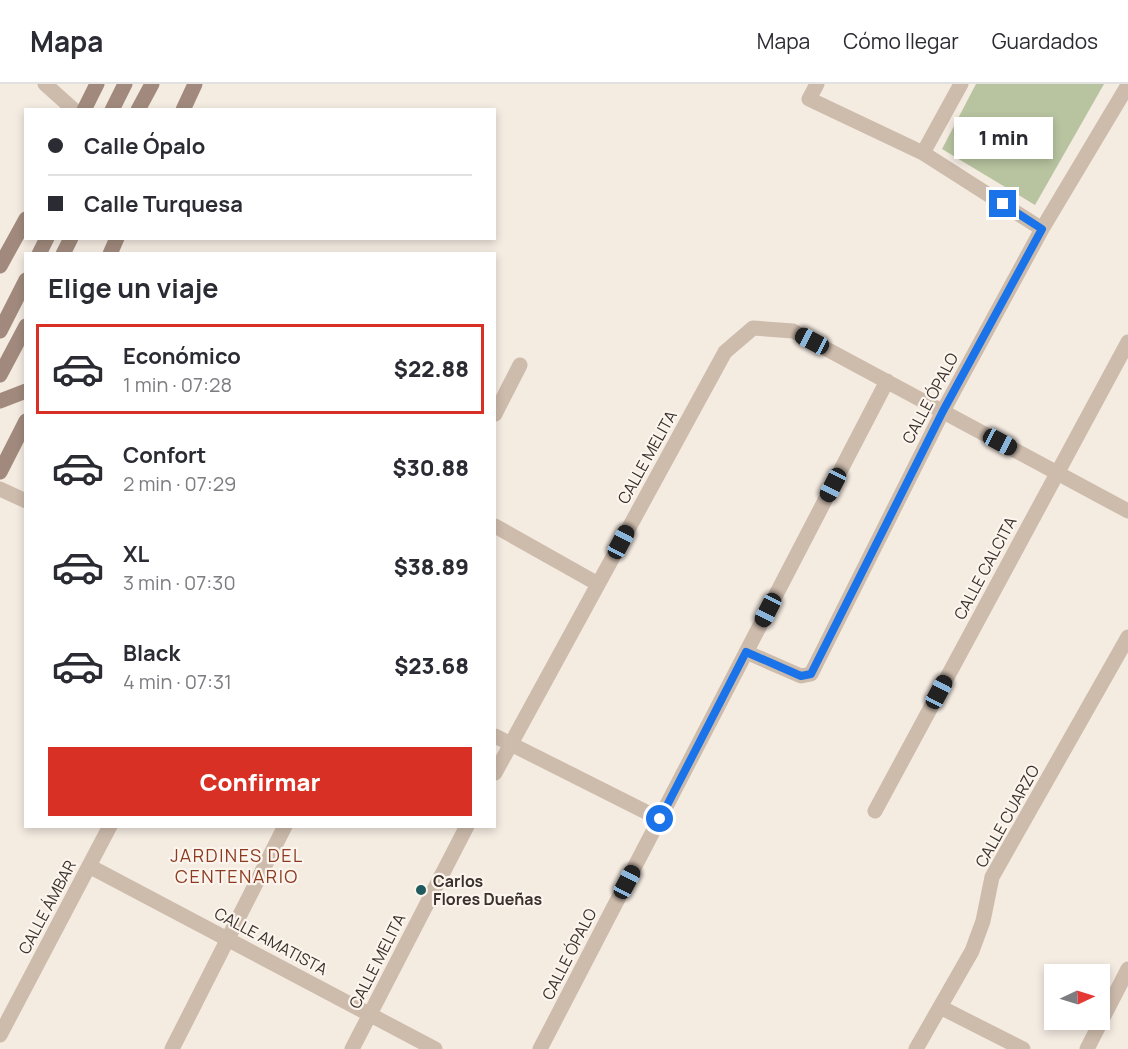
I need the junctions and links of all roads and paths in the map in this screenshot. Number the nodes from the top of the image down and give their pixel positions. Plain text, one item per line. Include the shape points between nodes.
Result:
1 (45, 84) edge
2 (97, 84) edge
3 (125, 84) edge
4 (152, 84) edge
5 (195, 84) edge
6 (817, 84) edge
7 (961, 84) edge
8 (1128, 85) edge
9 (72, 108) edge
10 (85, 108) edge
11 (113, 108) edge
12 (139, 108) edge
13 (184, 108) edge
14 (923, 153) junction
15 (24, 223) edge
16 (1042, 229) junction
17 (0, 266) edge
18 (24, 284) edge
19 (24, 330) edge
20 (0, 331) edge
21 (1128, 342) edge
22 (520, 364) dead end
23 (0, 375) edge
24 (887, 381) junction
25 (24, 392) edge
26 (0, 401) edge
27 (943, 411) junction
28 (496, 412) edge
29 (24, 425) edge
30 (0, 472) edge
31 (1057, 473) junction
32 (0, 489) edge
33 (24, 500) edge
34 (1128, 511) edge
35 (496, 527) edge
36 (598, 584) junction
37 (1128, 637) edge
38 (746, 652) junction
39 (496, 736) edge
40 (511, 744) junction
41 (496, 771) edge
42 (874, 811) dead end
43 (660, 819) junction
44 (109, 828) edge
45 (284, 828) edge
46 (466, 828) edge
47 (89, 866) junction
48 (228, 939) junction
49 (1128, 969) edge
50 (940, 1007) junction
51 (370, 1014) junction
52 (0, 1035) edge
53 (172, 1049) edge
54 (352, 1049) edge
55 (435, 1049) edge
56 (540, 1049) edge
57 (916, 1049) edge
58 (1023, 1049) edge
59 (1088, 1049) edge

1 - 9 street
2 - 10 main road
3 - 11 main road
4 - 12 main road
5 - 13 main road
6 - 14 street via 809,99
7 - 14 street
8 - 16 street, CALLE ÓPALO
14 - 16 street
15 - 17 main road
16 - 27 street, CALLE ÓPALO
18 - 20 main road
19 - 23 main road
21 - 31 street, CALLE CALCITA
22 - 28 street
24 - 27 street
24 - 36 street, CALLE MELITA via 793,331 753,328 725,352
24 - 38 street, CALLE ÓPALO
25 - 26 main road
27 - 31 street
27 - 38 street, CALLE ÓPALO via 811,674 801,676
29 - 30 main road
31 - 34 street
31 - 42 street, CALLE CALCITA
32 - 33 street
35 - 36 street
36 - 40 street, CALLE MELITA
37 - 50 street, CALLE CUARZO via 992,877 972,951
38 - 43 street, CALLE ÓPALO
39 - 40 street
40 - 41 street, CALLE MELITA
40 - 43 street
43 - 56 street, CALLE ÓPALO
44 - 47 street, CALLE ÁMBAR
45 - 48 street
46 - 51 street, CALLE MELITA
47 - 48 street, CALLE AMATISTA
47 - 52 street, CALLE ÁMBAR
48 - 51 street, CALLE AMATISTA
48 - 53 street
49 - 59 street
50 - 57 street, CALLE CUARZO
50 - 58 street
51 - 54 street, CALLE MELITA
51 - 55 street, CALLE AMATISTA

